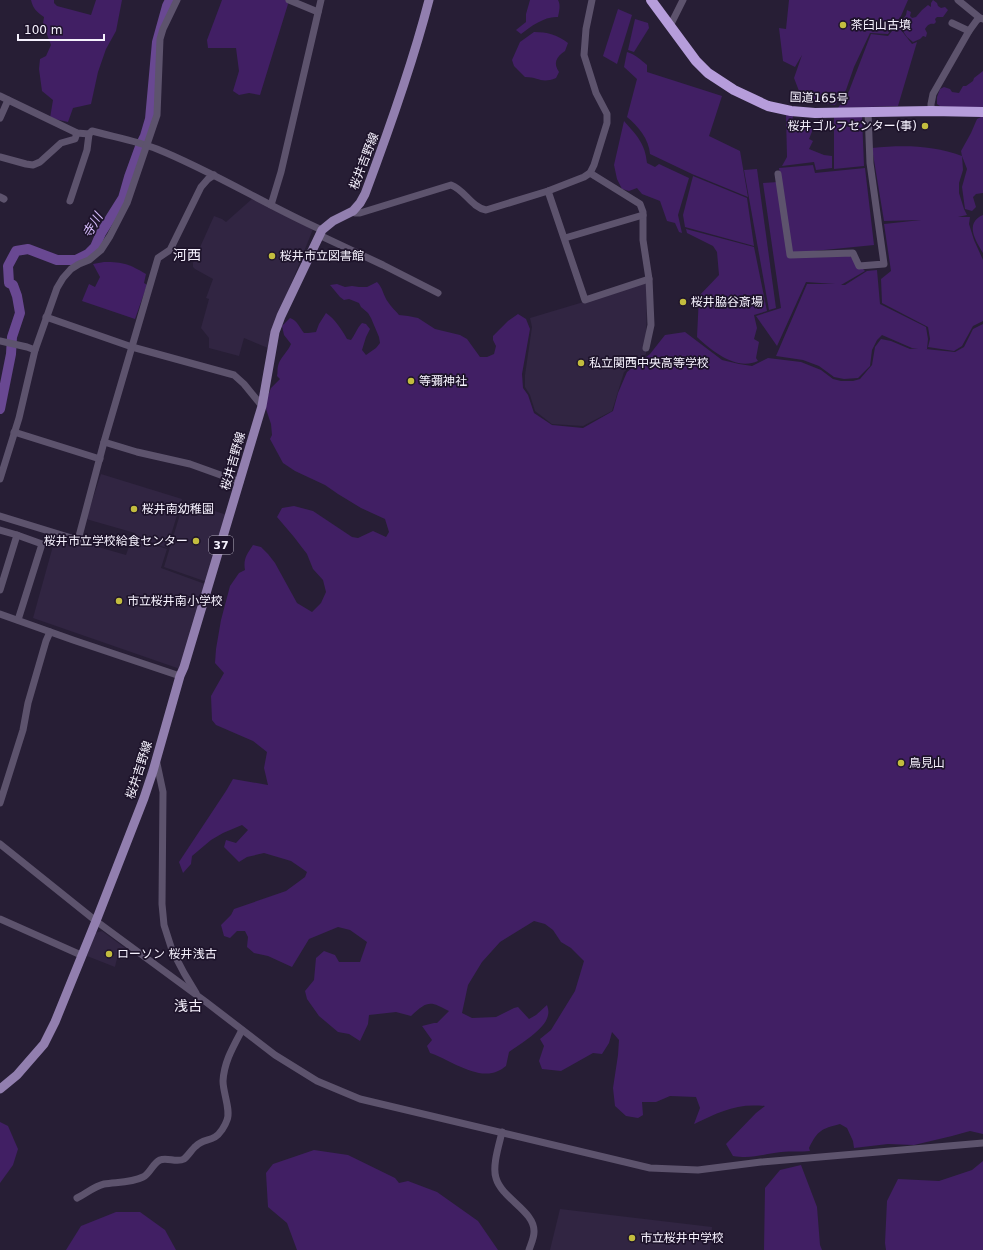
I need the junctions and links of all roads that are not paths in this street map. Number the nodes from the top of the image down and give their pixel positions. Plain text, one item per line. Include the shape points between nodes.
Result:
1 (177, 0) edge
2 (289, 0) edge
3 (321, 0) edge
4 (429, 0) edge
5 (592, 0) edge
6 (651, 0) edge
7 (683, 0) edge
8 (958, 0) edge
9 (318, 12) junction
10 (982, 18) edge
11 (952, 22) dead end
12 (670, 26) junction
13 (965, 27) junction
14 (0, 96) edge
15 (8, 100) junction
16 (931, 111) junction
17 (868, 112) junction
18 (983, 112) edge
19 (0, 118) edge
20 (77, 133) junction
21 (89, 134) junction
22 (143, 144) junction
23 (0, 157) edge
24 (590, 173) junction
25 (778, 174) dead end
26 (214, 175) junction
27 (548, 191) junction
28 (70, 201) dead end
29 (271, 205) junction
30 (353, 211) junction
31 (643, 215) junction
32 (321, 233) junction
33 (565, 238) junction
34 (649, 280) junction
35 (438, 293) dead end
36 (46, 317) junction
37 (2, 341) edge
38 (132, 346) junction
39 (646, 348) dead end
40 (35, 350) junction
41 (262, 406) junction
42 (14, 432) junction
43 (104, 442) junction
44 (100, 459) junction
45 (0, 479) edge
46 (240, 482) junction
47 (0, 516) edge
48 (0, 530) edge
49 (17, 536) junction
50 (0, 590) edge
51 (0, 614) edge
52 (18, 620) junction
53 (50, 632) junction
54 (180, 676) junction
55 (156, 757) junction
56 (0, 803) edge
57 (0, 844) edge
58 (0, 919) edge
59 (96, 921) junction
60 (82, 955) junction
61 (198, 997) junction
62 (242, 1030) junction
63 (0, 1089) edge
64 (502, 1132) junction
65 (983, 1143) edge
66 (77, 1198) dead end
67 (529, 1250) edge

1 - 22 street via 160,39 157,115
2 - 9 street
3 - 9 street
4 - 30 main road, 桜井吉野線 / 37 via 392,122 366,194
5 - 24 street via 584,55 596,93 607,114 608,123
6 - 12 highway, 国道165号
7 - 12 street
8 - 10 street
9 - 29 street
10 - 13 street
11 - 13 street
12 - 17 highway, 国道165号 via 708,73 760,103 804,113
13 - 16 street via 933,94
14 - 15 street
15 - 19 street
15 - 20 street
16 - 17 highway, 国道165号
16 - 18 highway, 国道165号
17 - 25 street via 870,164 884,264 859,266 853,253 790,255
20 - 21 street
20 - 23 street via 75,139 61,143 33,165
21 - 22 street via 92,131
21 - 28 street via 87,150
22 - 26 street
22 - 36 street via 127,203 110,236 101,250 89,260 71,269 63,278
24 - 27 street
24 - 31 street via 640,204
26 - 29 street
26 - 38 street via 201,187 170,250 158,258
27 - 30 street via 486,210 473,204 456,186 451,185 360,213
27 - 33 street
29 - 32 street
30 - 32 main road, 桜井吉野線 / 37 via 333,221
31 - 33 street
31 - 34 street via 643,240
32 - 35 street
32 - 41 main road, 桜井吉野線 / 37 via 275,332
33 - 34 street via 585,300
34 - 39 street via 651,325
36 - 38 street
36 - 40 street
37 - 40 street
38 - 41 street via 234,374
38 - 43 street
40 - 42 street
41 - 46 main road, 桜井吉野線 / 37
42 - 44 street
42 - 45 street
43 - 44 street
43 - 46 street via 190,464
44 - 47 street via 78,540
46 - 54 main road, 桜井吉野線 / 37
48 - 49 street
49 - 50 street
49 - 52 street via 42,544
51 - 52 street
52 - 53 street
53 - 54 street
53 - 56 street via 43,648 23,730
54 - 55 main road, 桜井吉野線 / 37
55 - 59 main road, 桜井吉野線 / 37 via 144,798
55 - 61 street via 163,792 164,925 172,950
57 - 59 street
58 - 60 street
59 - 60 main road, 桜井吉野線 / 37
59 - 61 street
60 - 63 main road, 桜井吉野線 / 37 via 44,1044 17,1075
61 - 62 street
62 - 64 street via 275,1055 317,1081 360,1099
62 - 66 street via 226,1065 223,1092 229,1113 221,1132 216,1137 195,1146 184,1159 163,1159 143,1177 103,1184
64 - 65 street via 650,1168 698,1170 761,1162
64 - 67 street via 494,1168 495,1177 506,1195 534,1225

